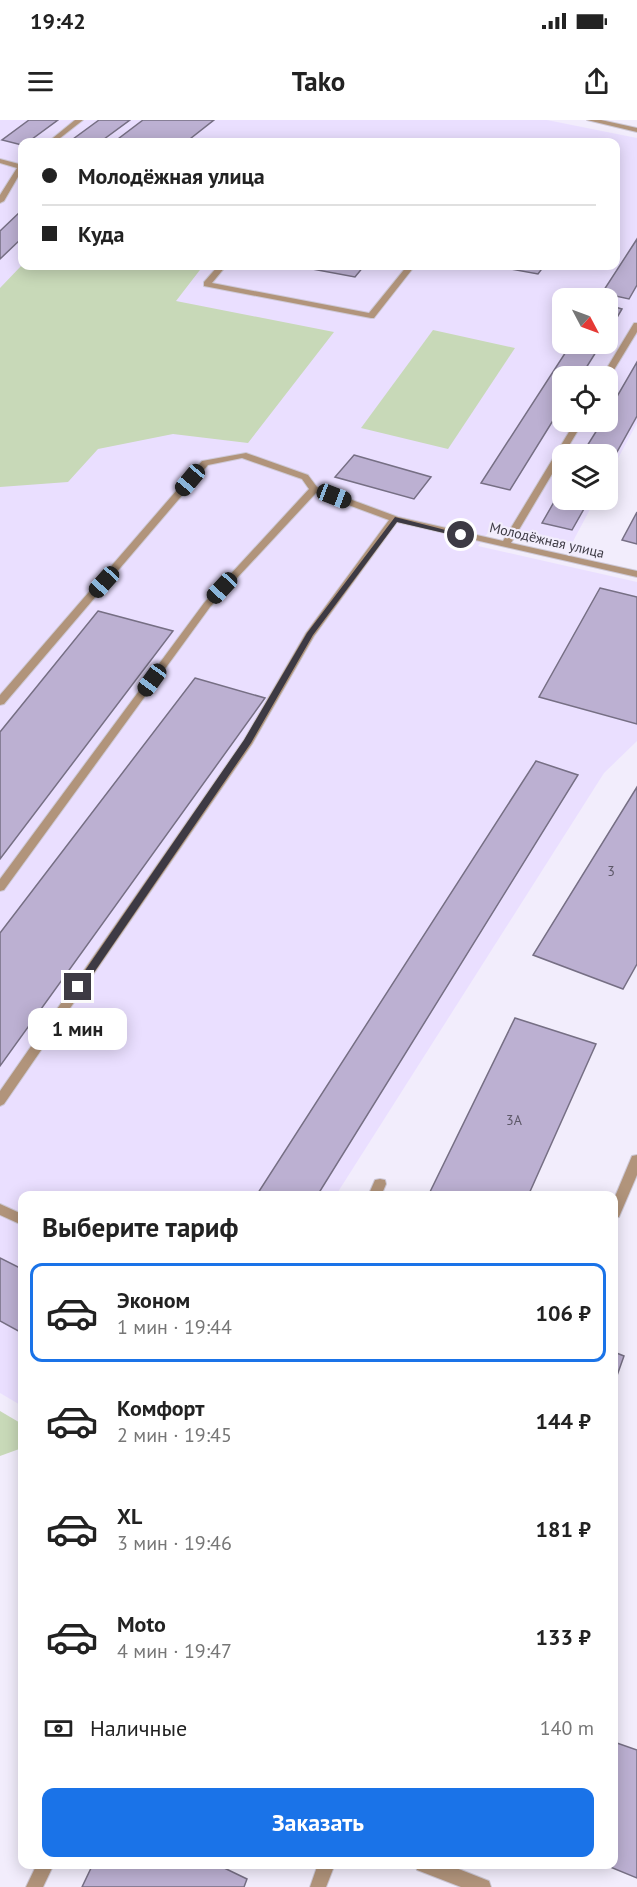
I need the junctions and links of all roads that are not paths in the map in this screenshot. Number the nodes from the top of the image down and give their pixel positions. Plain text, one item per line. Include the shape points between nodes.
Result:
1 (80, 120) edge
2 (591, 120) edge
3 (637, 130) edge
4 (56, 138) edge
5 (0, 161) edge
6 (18, 165) edge
7 (18, 172) edge
8 (0, 201) edge
9 (219, 270) edge
10 (408, 270) edge
11 (637, 325) edge
12 (612, 366) edge
13 (573, 432) edge
14 (314, 489) junction
15 (395, 519) junction
16 (505, 545) junction
17 (637, 574) edge
18 (0, 702) edge
19 (0, 886) edge
20 (0, 1101) edge
21 (637, 1160) edge
22 (618, 1204) edge
23 (0, 1209) edge
24 (18, 1218) edge
25 (43, 1869) edge
26 (325, 1869) edge
27 (436, 1869) edge
28 (34, 1887) edge
29 (318, 1887) edge
30 (483, 1887) edge

1 - 4 street
2 - 3 street
5 - 6 street
7 - 8 street
9 - 10 street via 207,284 371,316
11 - 12 street
13 - 16 street
14 - 15 street, Молодёжная улица
14 - 18 street, Молодёжная улица via 305,477 243,455 205,463
14 - 19 street via 207,605
15 - 16 street, Молодёжная улица
15 - 20 street via 310,634 248,741
16 - 17 street, Молодёжная улица
21 - 22 street
23 - 24 street
25 - 28 street
26 - 29 street
27 - 30 street

